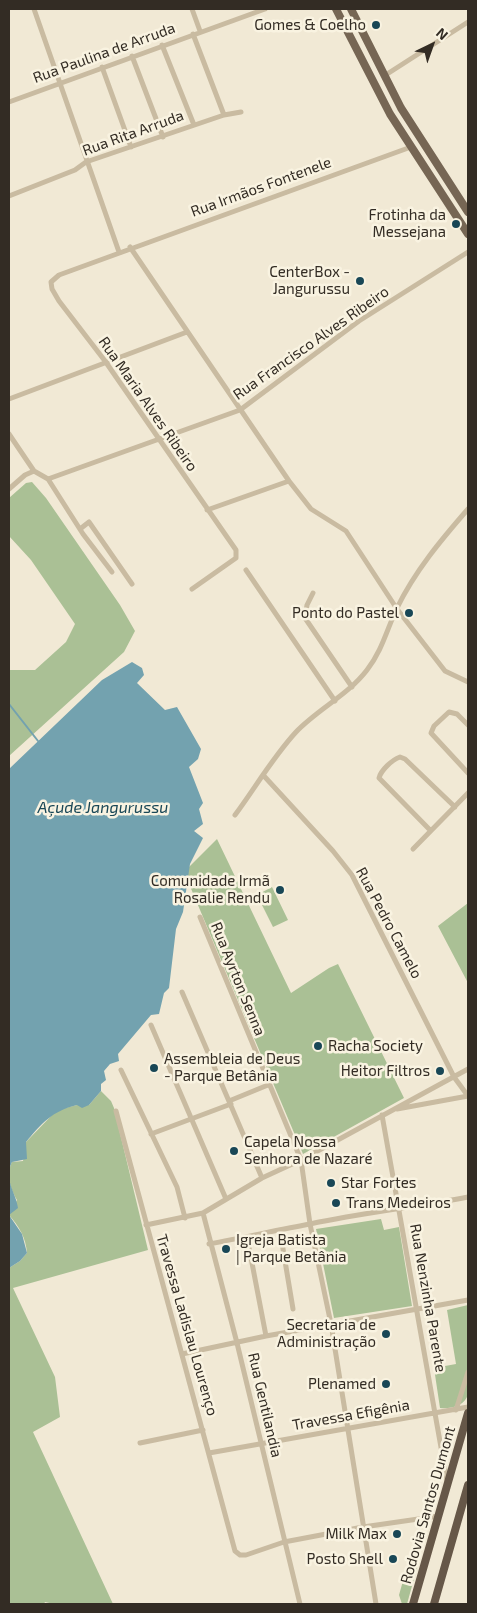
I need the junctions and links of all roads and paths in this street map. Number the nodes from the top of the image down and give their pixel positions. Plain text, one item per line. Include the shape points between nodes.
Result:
1 (34, 9) edge
2 (192, 9) edge
3 (265, 9) edge
4 (336, 9) edge
5 (351, 9) edge
6 (468, 22) edge
7 (200, 31) junction
8 (193, 34) junction
9 (162, 45) junction
10 (132, 56) junction
11 (102, 67) junction
12 (384, 76) junction
13 (59, 82) junction
14 (9, 102) edge
15 (400, 108) junction
16 (241, 112) dead end
17 (390, 114) junction
18 (224, 115) junction
19 (194, 125) junction
20 (163, 137) junction
21 (130, 147) junction
22 (411, 147) junction
23 (429, 153) junction
24 (419, 159) junction
25 (86, 162) junction
26 (9, 196) edge
27 (465, 202) edge
28 (468, 212) edge
29 (468, 234) edge
30 (130, 247) junction
31 (119, 252) junction
32 (468, 252) edge
33 (187, 332) junction
34 (105, 361) junction
35 (9, 399) edge
36 (240, 410) junction
37 (9, 434) edge
38 (157, 440) junction
39 (34, 471) junction
40 (48, 479) junction
41 (289, 481) junction
42 (9, 489) edge
43 (468, 509) edge
44 (207, 510) junction
45 (80, 529) junction
46 (246, 570) dead end
47 (112, 572) dead end
48 (132, 584) dead end
49 (192, 589) dead end
50 (313, 593) dead end
51 (396, 609) junction
52 (467, 681) edge
53 (352, 687) junction
54 (335, 701) junction
55 (468, 725) edge
56 (468, 773) edge
57 (264, 776) junction
58 (468, 793) edge
59 (454, 807) junction
60 (235, 815) dead end
61 (430, 830) junction
62 (413, 849) dead end
63 (200, 917) dead end
64 (182, 992) dead end
65 (151, 1025) dead end
66 (468, 1069) edge
67 (121, 1070) dead end
68 (454, 1077) junction
69 (268, 1085) junction
70 (468, 1096) edge
71 (230, 1102) junction
72 (392, 1110) junction
73 (116, 1111) dead end
74 (382, 1115) junction
75 (191, 1118) junction
76 (151, 1134) junction
77 (301, 1160) junction
78 (262, 1178) junction
79 (468, 1197) edge
80 (226, 1199) junction
81 (400, 1210) junction
82 (202, 1213) junction
83 (185, 1218) junction
84 (310, 1224) junction
85 (146, 1225) junction
86 (280, 1232) junction
87 (247, 1237) junction
88 (209, 1244) junction
89 (468, 1300) edge
90 (417, 1308) junction
91 (293, 1309) dead end
92 (331, 1324) junction
93 (266, 1336) junction
94 (237, 1342) junction
95 (182, 1354) junction
96 (468, 1372) edge
97 (468, 1407) edge
98 (456, 1410) junction
99 (468, 1413) edge
100 (434, 1414) junction
101 (348, 1428) junction
102 (203, 1430) junction
103 (140, 1443) dead end
104 (261, 1443) junction
105 (209, 1453) junction
106 (448, 1485) junction
107 (468, 1485) edge
108 (465, 1507) edge
109 (439, 1516) junction
110 (363, 1527) junction
111 (284, 1542) junction
112 (300, 1604) edge
113 (376, 1604) edge
114 (413, 1604) edge
115 (434, 1604) edge

1 - 13 street
2 - 7 street
3 - 7 street, Rua Paulina de Arruda
4 - 17 main road
5 - 12 main road
6 - 12 street
7 - 8 street, Rua Paulina de Arruda
8 - 9 street, Rua Paulina de Arruda
8 - 18 street
9 - 10 street, Rua Paulina de Arruda
9 - 19 street
10 - 11 street, Rua Paulina de Arruda
10 - 20 street
11 - 13 street, Rua Paulina de Arruda
11 - 21 street
12 - 15 main road
13 - 14 street, Rua Paulina de Arruda
13 - 25 street
15 - 17 main road
15 - 23 main road
16 - 18 street, Rua Rita Arruda
17 - 22 main road
18 - 19 street, Rua Rita Arruda
19 - 20 street, Rua Rita Arruda
20 - 21 street, Rua Rita Arruda
21 - 25 street, Rua Rita Arruda
22 - 24 main road
22 - 30 street, Rua Irmãos Fontenele
23 - 24 main road
23 - 27 main road
24 - 29 main road
25 - 26 street, Rua Rita Arruda via 75,170
25 - 31 street
27 - 28 main road
30 - 31 street, Rua Irmãos Fontenele
30 - 33 street
31 - 34 street, Rua Maria Alves Ribeiro via 59,274 51,282 59,301
32 - 36 street, Rua Francisco Alves Ribeiro via 359,321
33 - 34 street
33 - 36 street
34 - 35 street
34 - 38 street, Rua Maria Alves Ribeiro
36 - 38 street, Rua Francisco Alves Ribeiro
36 - 41 street
37 - 39 street
38 - 40 street, Rua Francisco Alves Ribeiro
38 - 44 street, Rua Maria Alves Ribeiro
39 - 40 street
39 - 42 street
40 - 45 street
41 - 44 street
41 - 51 street via 312,509 346,531
43 - 51 street via 442,538
44 - 49 street, Rua Maria Alves Ribeiro via 237,556
45 - 47 street
45 - 48 street via 89,522
46 - 54 street
50 - 53 street via 305,618
51 - 52 street via 445,671
51 - 53 street via 374,659
53 - 54 street
54 - 57 street via 296,732
55 - 56 street via 449,712 431,733
57 - 60 street
57 - 68 street, Rua Pedro Camelo via 352,875
58 - 59 street
59 - 61 street
59 - 61 street via 412,764 400,757 381,773 380,779
61 - 62 street
63 - 69 street, Rua Ayrton Senna
64 - 71 street
65 - 75 street
66 - 68 street
67 - 76 street
68 - 70 street, Rua Pedro Camelo
68 - 72 street
69 - 71 street
69 - 77 street, Rua Ayrton Senna
70 - 72 street
71 - 75 street
71 - 78 street
72 - 74 street
73 - 85 street, Travessa Ladislau Lourenço
74 - 77 street
74 - 81 street, Rua Nenzinha Parente
75 - 76 street
75 - 80 street
76 - 83 street via 177,1187
77 - 78 street
77 - 84 street, Rua Ayrton Senna
78 - 80 street
79 - 81 street
80 - 82 street
81 - 84 street
81 - 90 street, Rua Nenzinha Parente
82 - 83 street
82 - 88 street, Rua Gentilandia
83 - 85 street
84 - 86 street
84 - 92 street, Rua Ayrton Senna
85 - 95 street, Travessa Ladislau Lourenço
86 - 87 street
86 - 91 street
87 - 88 street
87 - 93 street
88 - 94 street, Rua Gentilandia
89 - 90 street
90 - 92 street
90 - 100 street, Rua Nenzinha Parente
92 - 93 street
92 - 101 street, Rua Ayrton Senna
93 - 94 street
94 - 95 street
94 - 104 street, Rua Gentilandia
95 - 102 street, Travessa Ladislau Lourenço
96 - 98 street
97 - 98 street, Travessa Efigênia
98 - 100 street, Travessa Efigênia
99 - 106 highway, Rodovia Santos Dumont
100 - 101 street, Travessa Efigênia
100 - 106 street, Rua Nenzinha Parente
101 - 104 street, Travessa Efigênia
101 - 110 street, Rua Ayrton Senna
102 - 103 street
102 - 105 street, Travessa Ladislau Lourenço
104 - 105 street, Travessa Efigênia
104 - 111 street, Rua Gentilandia
105 - 111 street, Travessa Ladislau Lourenço via 235,1551 240,1555
106 - 109 highway, Rodovia Santos Dumont
107 - 108 highway
108 - 115 highway
109 - 110 street
109 - 114 highway, Rodovia Santos Dumont
110 - 111 street
110 - 113 street, Rua Ayrton Senna
111 - 112 street, Rua Gentilandia

